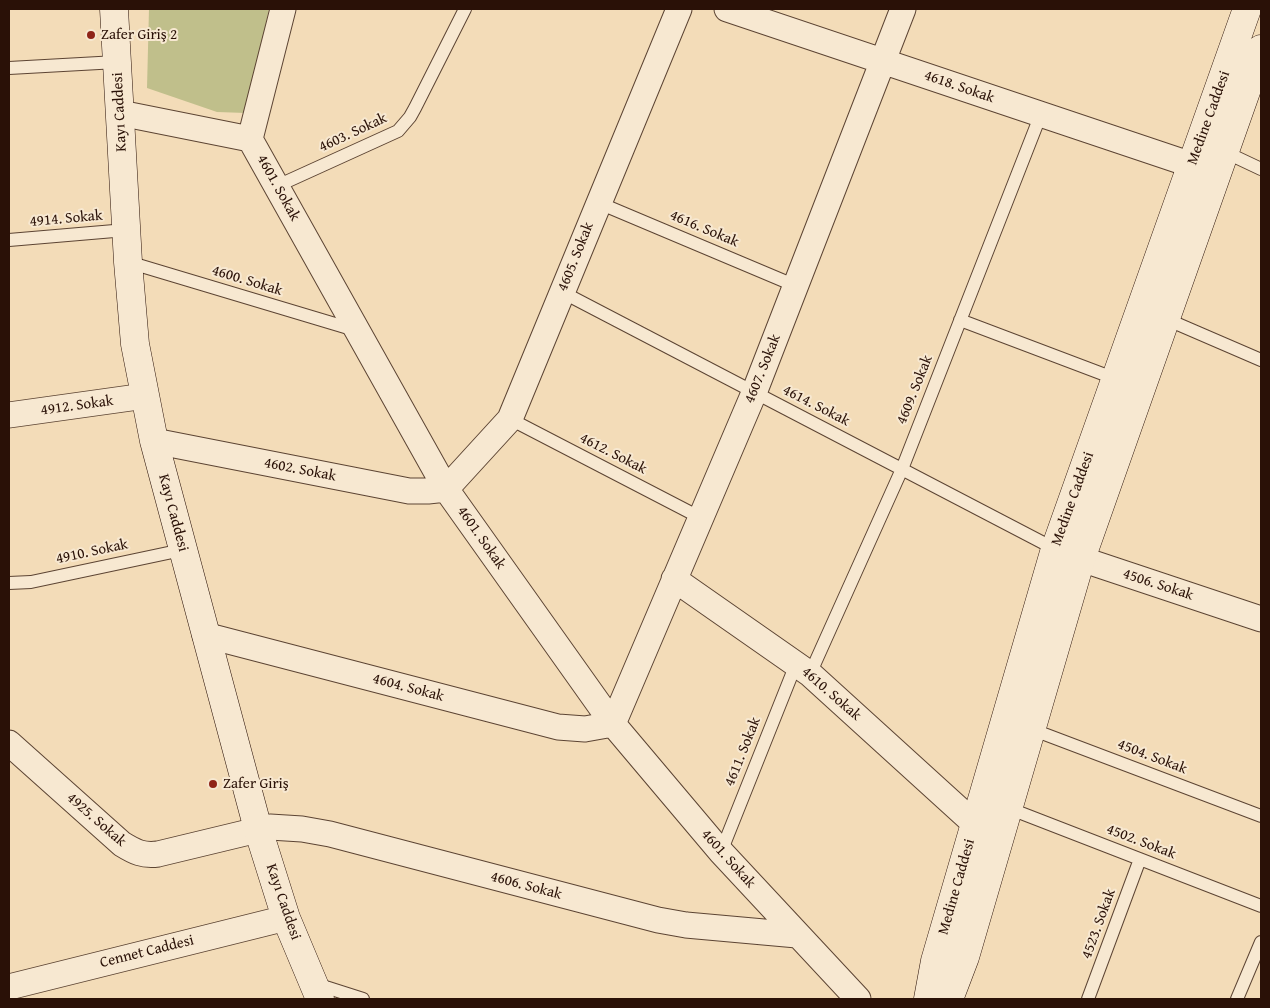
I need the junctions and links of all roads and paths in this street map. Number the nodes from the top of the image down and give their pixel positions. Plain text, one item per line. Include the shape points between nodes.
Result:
1 (114, 9) edge
2 (283, 9) edge
3 (465, 9) edge
4 (679, 9) edge
5 (727, 9) edge
6 (904, 9) edge
7 (1247, 9) edge
8 (1261, 49) edge
9 (883, 61) junction
10 (117, 62) junction
11 (9, 68) edge
12 (120, 113) junction
13 (1041, 114) junction
14 (250, 139) junction
15 (1225, 152) junction
16 (1192, 165) junction
17 (1261, 169) edge
18 (277, 186) junction
19 (599, 203) junction
20 (126, 230) junction
21 (9, 240) edge
22 (128, 262) junction
23 (796, 286) junction
24 (562, 292) junction
25 (1166, 319) junction
26 (960, 320) junction
27 (358, 331) junction
28 (1261, 360) edge
29 (1116, 379) junction
30 (754, 392) junction
31 (145, 396) junction
32 (9, 415) edge
33 (510, 419) junction
34 (154, 442) junction
35 (902, 469) junction
36 (446, 489) junction
37 (700, 518) junction
38 (1055, 549) junction
39 (182, 550) junction
40 (1081, 560) junction
41 (674, 580) junction
42 (9, 583) edge
43 (1261, 619) edge
44 (205, 635) junction
45 (803, 669) junction
46 (613, 724) junction
47 (1031, 729) junction
48 (9, 742) edge
49 (1008, 808) junction
50 (1261, 816) edge
51 (975, 824) junction
52 (258, 829) junction
53 (720, 852) junction
54 (1140, 859) junction
55 (1261, 906) edge
56 (286, 918) junction
57 (797, 936) junction
58 (1261, 942) edge
59 (9, 987) edge
60 (316, 991) edge
61 (363, 999) edge
62 (858, 999) edge
63 (928, 999) edge
64 (949, 999) edge
65 (1088, 999) edge
66 (1237, 999) edge

1 - 10 street, Kayı Caddesi
2 - 14 street, 4601. Sokak
3 - 18 lane, 4603. Sokak via 415,108 398,131
4 - 19 street, 4605. Sokak
5 - 9 street, 4618. Sokak
6 - 9 street, 4607. Sokak
7 - 16 street, Medine Caddesi
8 - 15 street, Medine Caddesi
9 - 13 street, 4618. Sokak
9 - 23 street, 4607. Sokak
10 - 11 lane
10 - 12 street, Kayı Caddesi
12 - 14 street
12 - 20 street, Kayı Caddesi
13 - 16 street, 4618. Sokak
13 - 26 lane, 4609. Sokak
14 - 18 street, 4601. Sokak
15 - 17 lane
15 - 25 street, Medine Caddesi
16 - 29 street, Medine Caddesi
18 - 27 street, 4601. Sokak
19 - 23 lane, 4616. Sokak
19 - 24 street, 4605. Sokak
20 - 21 lane, 4914. Sokak
20 - 22 street, Kayı Caddesi
22 - 27 lane, 4600. Sokak
22 - 31 street, Kayı Caddesi via 135,344
23 - 30 street, 4607. Sokak
24 - 30 lane, 4614. Sokak
24 - 33 street, 4605. Sokak
25 - 28 lane
25 - 40 street, Medine Caddesi
26 - 29 lane
26 - 35 lane, 4609. Sokak
27 - 36 street, 4601. Sokak
29 - 38 street, Medine Caddesi
30 - 35 lane, 4614. Sokak
30 - 37 street, 4607. Sokak
31 - 32 street, 4912. Sokak
31 - 34 street, Kayı Caddesi
33 - 36 street, 4605. Sokak
33 - 37 lane, 4612. Sokak
34 - 36 street, 4602. Sokak via 409,491
34 - 39 street, Kayı Caddesi
35 - 38 lane, 4614. Sokak
35 - 45 lane, 4609. Sokak
36 - 46 street, 4601. Sokak
37 - 41 street, 4607. Sokak
38 - 40 street, 4506. Sokak
38 - 51 street, Medine Caddesi
39 - 42 lane, 4910. Sokak via 31,582
39 - 44 street, Kayı Caddesi
40 - 43 street, 4506. Sokak
40 - 47 street, Medine Caddesi
41 - 45 street, 4610. Sokak
41 - 46 street, 4607. Sokak
44 - 46 street, 4604. Sokak via 558,727 585,729
44 - 52 street, Kayı Caddesi
45 - 51 street, 4610. Sokak
45 - 53 lane, 4611. Sokak
46 - 53 street, 4601. Sokak
47 - 49 street, Medine Caddesi
47 - 50 lane, 4504. Sokak
48 - 52 street, 4925. Sokak via 134,852 158,854
49 - 54 lane, 4502. Sokak
49 - 64 street, Medine Caddesi via 965,957
51 - 63 street, Medine Caddesi via 935,962
52 - 56 street, Kayı Caddesi
52 - 57 street, 4606. Sokak via 283,827 330,834 658,920
53 - 57 street, 4601. Sokak
54 - 55 lane, 4502. Sokak
54 - 65 lane, 4523. Sokak
56 - 59 street, Cennet Caddesi
56 - 60 street, Kayı Caddesi
57 - 62 street, 4601. Sokak
58 - 66 lane
60 - 61 lane

